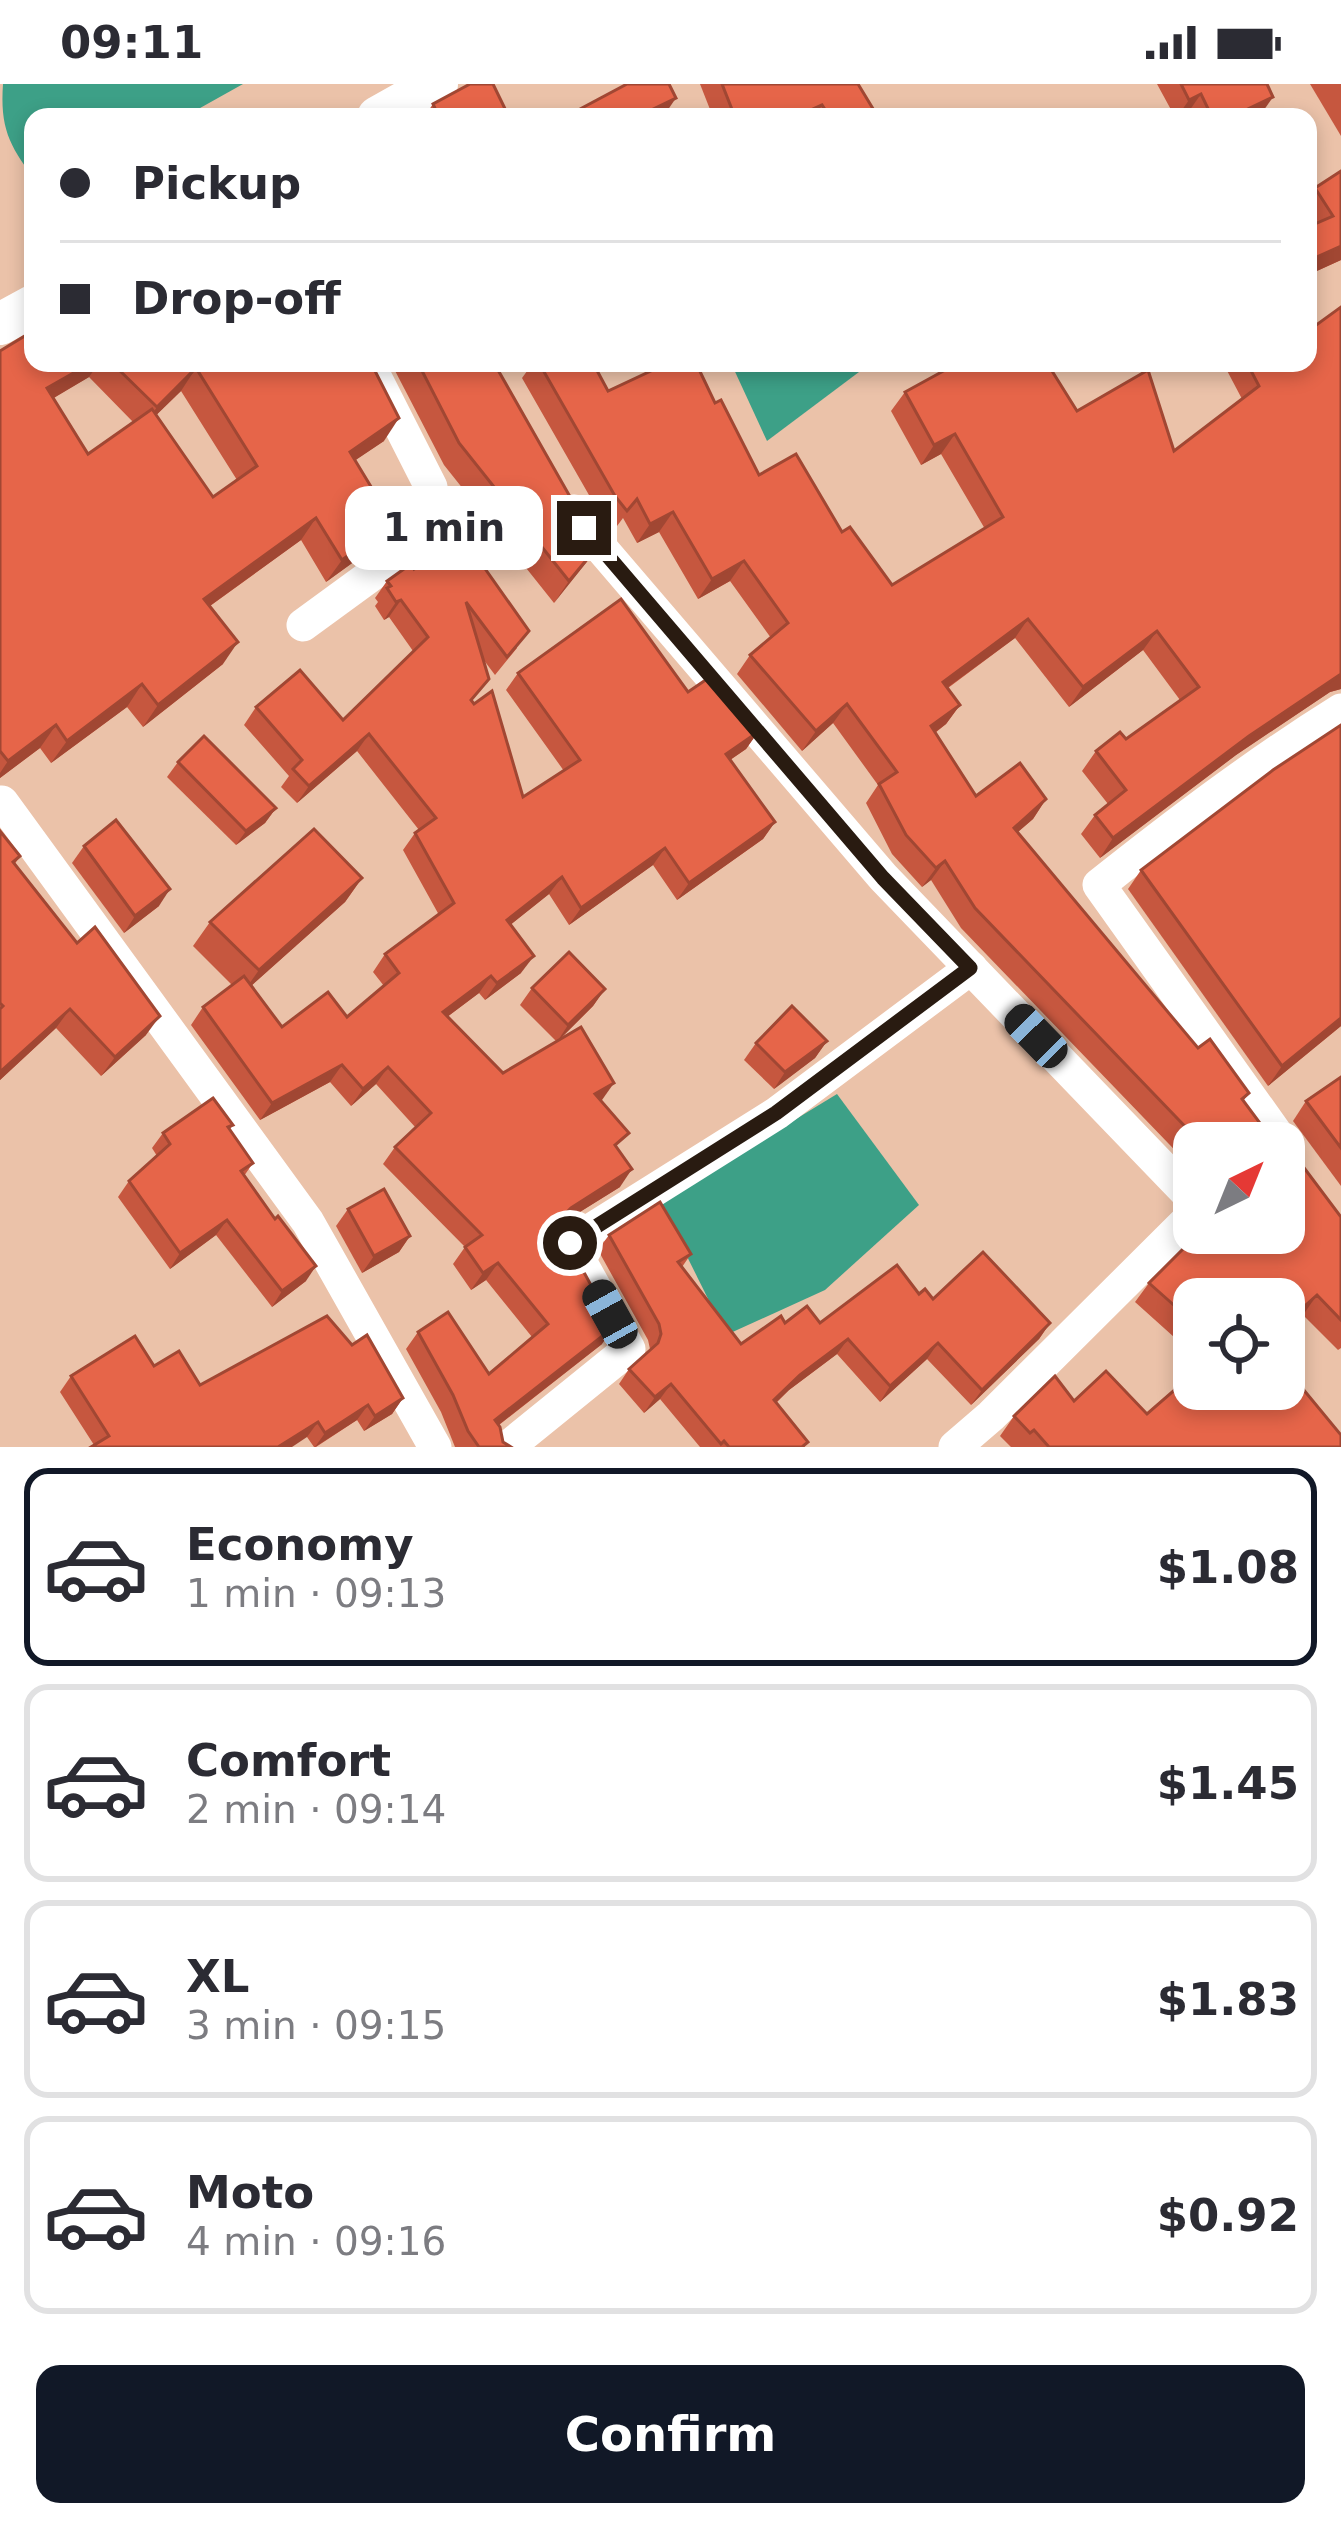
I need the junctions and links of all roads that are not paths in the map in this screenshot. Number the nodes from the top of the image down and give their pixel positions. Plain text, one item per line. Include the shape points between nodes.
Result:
1 (436, 84) edge
2 (398, 108) edge
3 (373, 372) edge
4 (560, 487) edge
5 (303, 625) dead end
6 (1341, 710) edge
7 (2, 802) edge
8 (970, 968) junction
9 (1264, 1122) edge
10 (1173, 1178) edge
11 (1173, 1235) edge
12 (435, 1447) edge
13 (508, 1447) edge
14 (956, 1447) edge

1 - 2 street
3 - 5 street via 431,487 435,519 430,532
4 - 8 street via 584,528 883,878
6 - 9 street via 1099,885
7 - 12 street via 308,1222
8 - 10 street
8 - 13 street via 776,1113 570,1243 629,1349
11 - 14 street

